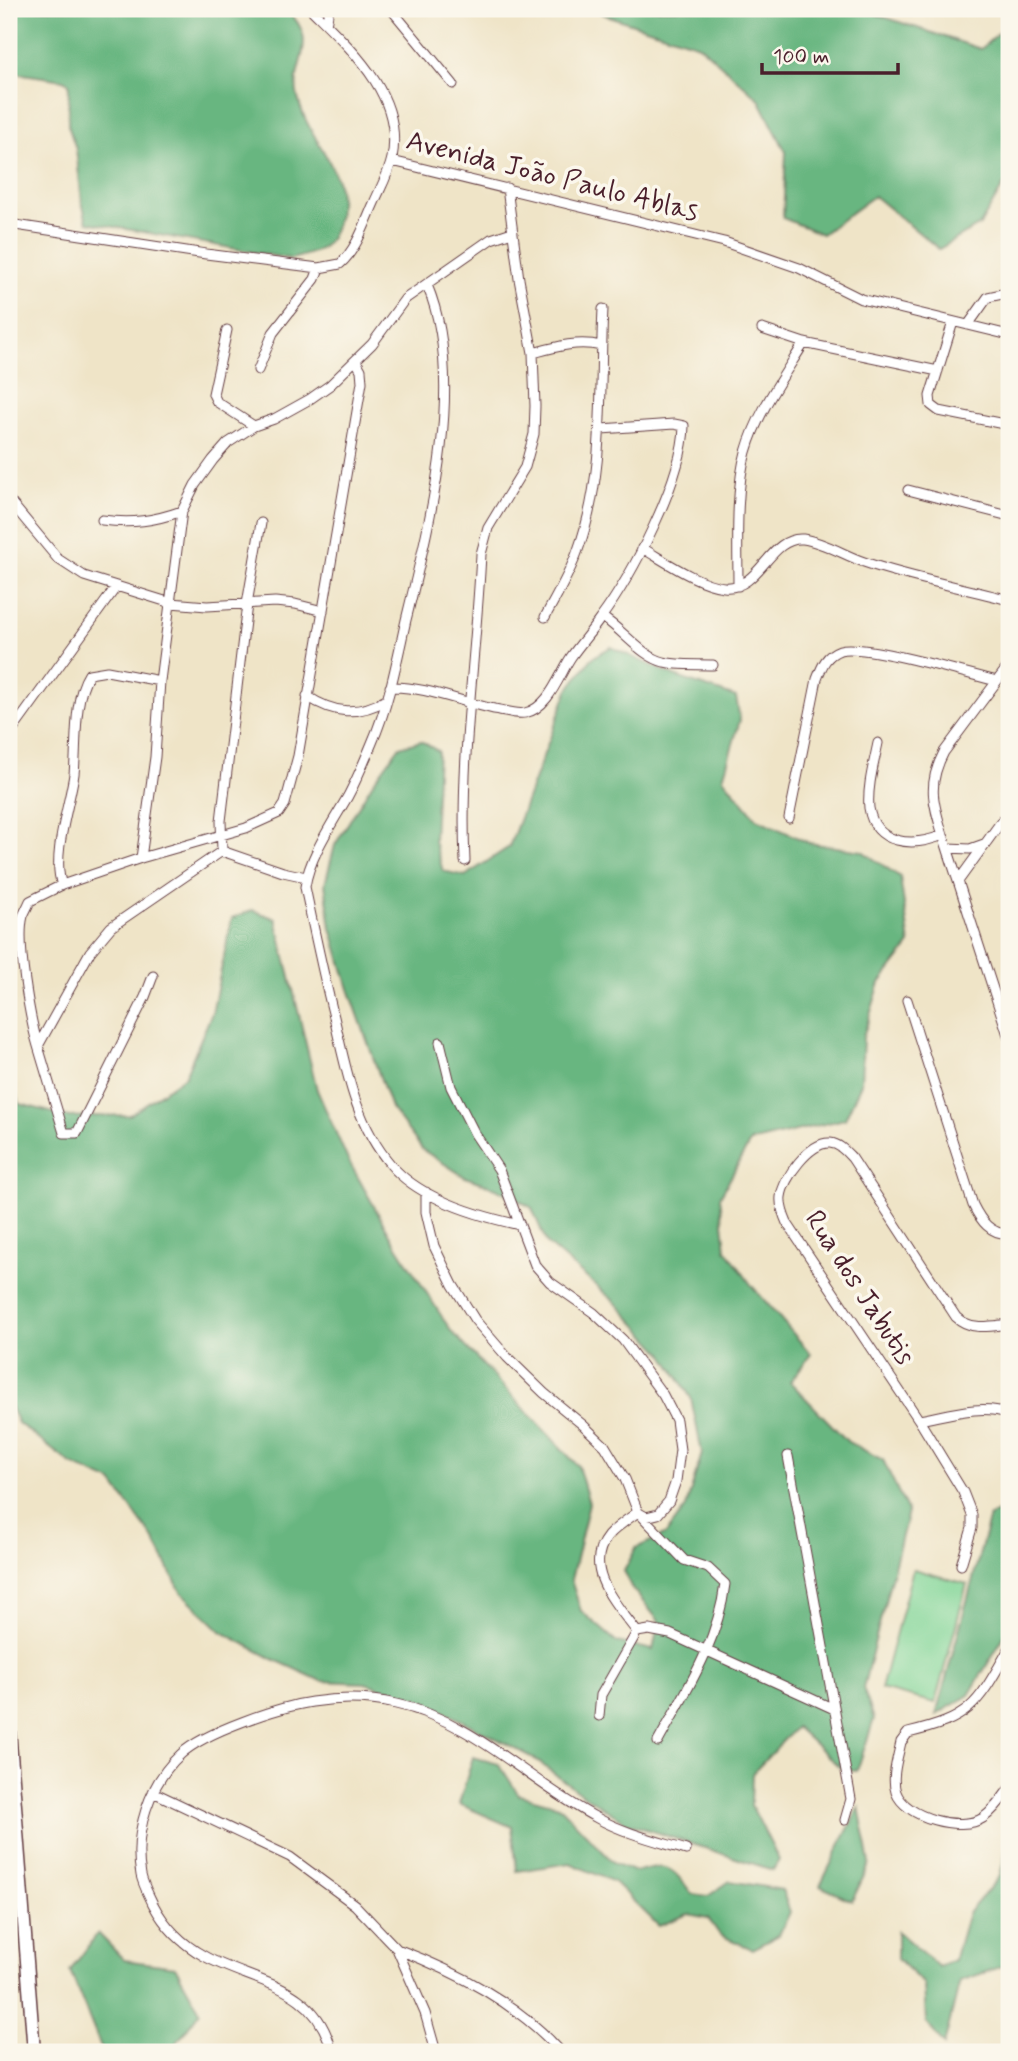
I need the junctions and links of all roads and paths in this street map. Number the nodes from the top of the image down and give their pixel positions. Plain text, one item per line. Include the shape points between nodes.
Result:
1 (311, 9) edge
2 (329, 9) edge
3 (391, 9) edge
4 (326, 24) junction
5 (453, 84) dead end
6 (392, 161) junction
7 (507, 188) junction
8 (9, 224) edge
9 (512, 232) junction
10 (319, 268) junction
11 (427, 285) junction
12 (1009, 295) edge
13 (603, 309) dead end
14 (953, 322) junction
15 (968, 325) junction
16 (762, 329) dead end
17 (227, 330) dead end
18 (1009, 335) edge
19 (804, 343) junction
20 (601, 346) junction
21 (533, 353) junction
22 (356, 361) junction
23 (258, 370) dead end
24 (938, 371) junction
25 (1009, 425) edge
26 (254, 426) junction
27 (601, 429) junction
28 (908, 490) dead end
29 (9, 500) edge
30 (182, 511) junction
31 (1009, 516) edge
32 (102, 520) dead end
33 (261, 523) dead end
34 (642, 548) junction
35 (738, 586) junction
36 (116, 587) junction
37 (1009, 600) edge
38 (171, 603) junction
39 (247, 604) junction
40 (323, 611) junction
41 (545, 617) dead end
42 (602, 617) junction
43 (713, 665) dead end
44 (1009, 665) edge
45 (160, 681) junction
46 (997, 681) junction
47 (390, 687) junction
48 (307, 696) junction
49 (386, 700) junction
50 (469, 704) junction
51 (9, 735) edge
52 (878, 743) dead end
53 (1009, 811) edge
54 (789, 818) dead end
55 (222, 834) junction
56 (943, 835) junction
57 (984, 844) junction
58 (948, 848) junction
59 (222, 852) junction
60 (141, 858) junction
61 (465, 862) dead end
62 (306, 877) junction
63 (959, 880) junction
64 (62, 885) junction
65 (153, 976) dead end
66 (907, 1000) dead end
67 (1009, 1038) edge
68 (440, 1042) dead end
69 (38, 1046) junction
70 (426, 1192) junction
71 (520, 1225) junction
72 (1009, 1234) edge
73 (1009, 1324) edge
74 (1009, 1414) edge
75 (919, 1420) junction
76 (788, 1456) dead end
77 (638, 1512) junction
78 (961, 1565) dead end
79 (637, 1632) junction
80 (1009, 1649) edge
81 (708, 1651) junction
82 (834, 1709) junction
83 (599, 1716) dead end
84 (9, 1728) edge
85 (658, 1742) dead end
86 (1009, 1789) edge
87 (153, 1793) junction
88 (845, 1820) dead end
89 (686, 1850) dead end
90 (397, 1949) junction
91 (34, 2052) edge
92 (332, 2052) edge
93 (436, 2052) edge
94 (561, 2052) edge

1 - 4 street
2 - 4 street
3 - 5 street
4 - 6 street via 365,65 389,106 395,139
6 - 7 street, Avenida João Paulo Ablas
6 - 10 street, Avenida João Paulo Ablas via 347,258
7 - 9 street
7 - 14 street, Avenida João Paulo Ablas via 724,242 767,255 861,299
8 - 10 street
9 - 11 street via 491,239
9 - 21 street
10 - 23 street via 273,333
11 - 22 street via 405,299
11 - 47 street via 436,306 443,348 443,428 422,553
12 - 15 street via 988,297
13 - 20 street
14 - 15 street, Avenida João Paulo Ablas
14 - 24 street
15 - 18 street, Avenida João Paulo Ablas
16 - 19 street
17 - 26 street via 213,394 217,402
19 - 24 street
19 - 35 street via 767,404 745,453 738,511
20 - 21 street via 562,345
20 - 27 street
21 - 50 street via 534,434 525,467 488,528 481,554
22 - 26 street via 310,399
22 - 40 street via 362,382
24 - 25 street via 930,396 935,409
26 - 30 street via 228,443 213,460
27 - 34 street via 684,426 680,462
27 - 41 street via 579,548
28 - 31 street
29 - 36 street via 58,559 84,576
30 - 32 street via 143,523
30 - 38 street
33 - 39 street
34 - 35 street via 704,582
34 - 42 street
35 - 37 street via 755,575 772,554 790,541 803,539 865,562
36 - 38 street
36 - 51 street
38 - 39 street
38 - 45 street
39 - 40 street via 295,604
39 - 55 street
40 - 48 street
42 - 43 street via 664,663
42 - 50 street via 538,706 525,713
44 - 46 street
45 - 60 street
45 - 64 street via 107,671 89,674 83,684 58,876
46 - 54 street via 865,650 839,650 823,664 817,679
46 - 56 street via 936,767 934,809
47 - 49 street
47 - 50 street via 403,686
48 - 49 street via 324,707 353,711
48 - 55 street via 285,804 279,813
49 - 62 street via 374,740
50 - 61 street
52 - 56 street via 869,797 876,826 906,843
53 - 57 street
55 - 59 street
55 - 60 street
56 - 58 street
57 - 58 street
57 - 63 street
58 - 63 street
59 - 62 street
59 - 69 street via 111,927 90,952
60 - 64 street
62 - 70 street via 350,1089 371,1138 393,1167
63 - 67 street
64 - 69 street via 30,901 23,916 25,970
65 - 69 street via 77,1133 64,1133
66 - 72 street via 973,1205 988,1228
68 - 71 street via 451,1087 499,1170
70 - 71 street via 470,1212
70 - 77 street via 434,1246 475,1320 544,1394 605,1446
71 - 77 street via 535,1265 623,1340 676,1420 680,1450 677,1481 669,1501 658,1514 646,1517
73 - 75 street, Rua dos Jabutis via 975,1327 956,1317 842,1148 819,1145 805,1157 783,1188 783,1213
74 - 75 street via 979,1410
75 - 78 street, Rua dos Jabutis via 970,1506 972,1528
76 - 82 street
77 - 79 street via 607,1537 599,1553 599,1572 607,1592
77 - 81 street via 684,1560 708,1568 725,1584
79 - 81 street via 670,1634
79 - 83 street via 601,1695
80 - 86 street via 967,1712 904,1737 895,1775 896,1793 905,1806 960,1825 983,1818
81 - 82 street
81 - 85 street
82 - 88 street via 851,1799
84 - 91 highway
87 - 89 street via 181,1754 246,1721 309,1702 340,1699 396,1704 458,1729 599,1820
87 - 90 street via 290,1857 355,1905
87 - 92 street via 143,1818 141,1876 169,1928 205,1956 295,1996 322,2023
90 - 93 street via 425,2013
90 - 94 street via 485,1991 521,2015

